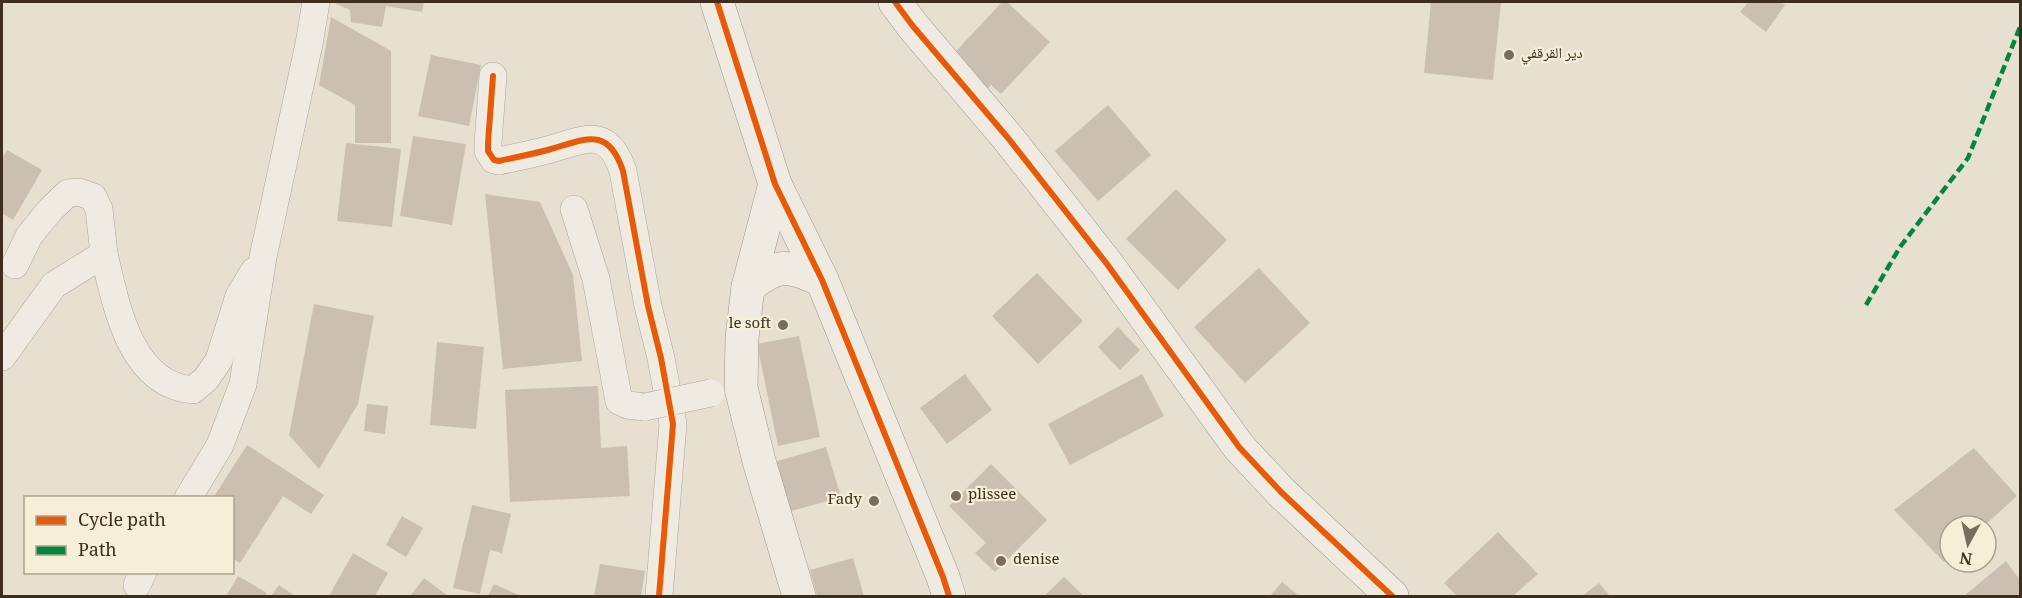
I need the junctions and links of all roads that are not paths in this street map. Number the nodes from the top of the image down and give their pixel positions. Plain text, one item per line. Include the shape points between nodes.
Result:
1 (316, 2) edge
2 (717, 2) edge
3 (895, 2) edge
4 (493, 76) dead end
5 (776, 184) junction
6 (574, 209) dead end
7 (104, 254) junction
8 (263, 257) junction
9 (15, 266) dead end
10 (822, 280) junction
11 (748, 287) junction
12 (2, 357) edge
13 (726, 390) junction
14 (189, 496) edge
15 (952, 590) edge
16 (659, 597) edge
17 (799, 597) edge
18 (1392, 597) edge

1 - 8 street
2 - 5 street
3 - 18 street via 1107,264 1239,447
4 - 16 street via 490,156 499,161 584,139 612,148 623,171 673,424
5 - 10 street
5 - 11 street
6 - 13 street, bridge via 598,289 619,400 645,407
7 - 8 street via 116,307 140,360 160,380 179,389 193,390 219,360 239,296
7 - 9 street via 99,209 93,197 68,193 29,236
7 - 12 street via 54,285
8 - 14 street via 243,384 220,445
10 - 11 street via 787,268 775,269
10 - 15 street
11 - 13 street via 742,338
13 - 17 street via 759,461

